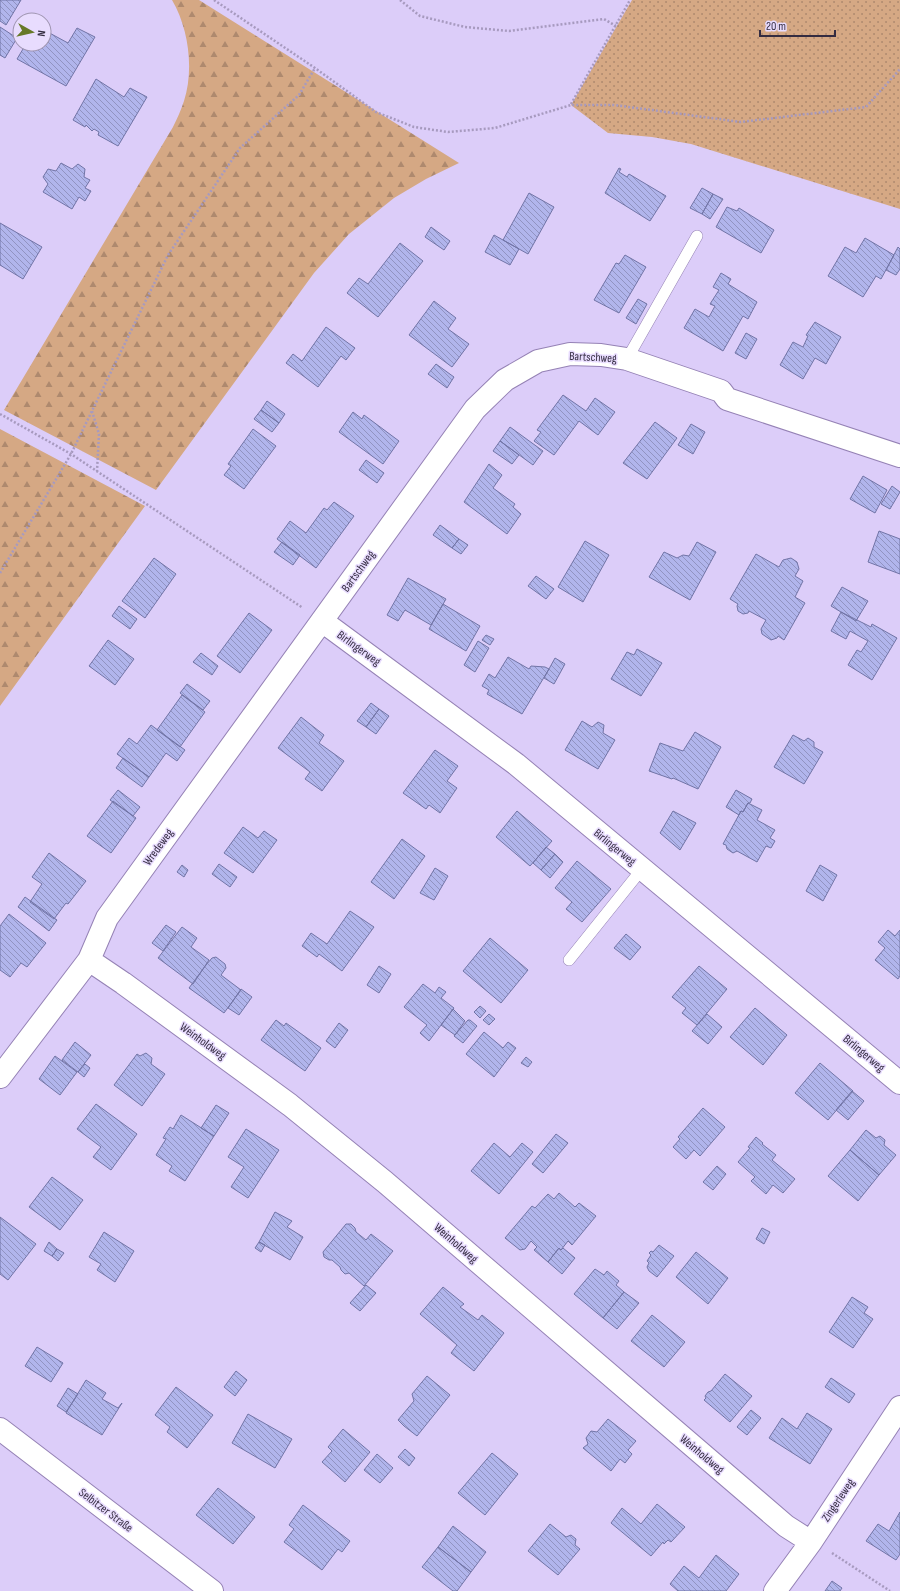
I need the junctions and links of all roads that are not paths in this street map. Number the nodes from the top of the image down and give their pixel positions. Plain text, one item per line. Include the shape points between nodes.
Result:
1 (697, 236) dead end
2 (627, 359) junction
3 (900, 456) edge
4 (322, 621) junction
5 (642, 869) junction
6 (89, 960) junction
7 (569, 960) dead end
8 (0, 1076) edge
9 (900, 1083) edge
10 (900, 1407) edge
11 (0, 1429) edge
12 (810, 1542) junction
13 (212, 1591) edge
14 (775, 1591) edge

1 - 2 lane
2 - 3 street, Bartschweg via 721,390 727,398
2 - 4 street, Bartschweg via 601,354 570,354 538,361 506,380 475,409
4 - 5 street, Birlingerweg via 516,764
4 - 6 street, Wredeweg via 107,918
5 - 7 lane
5 - 9 street, Birlingerweg
6 - 8 street, Wredeweg
6 - 12 street, Weinholdweg via 290,1105 385,1182 786,1526
10 - 12 street, Zingerleweg
11 - 13 street, Selbitzer Straße
12 - 14 street, Zingerleweg

